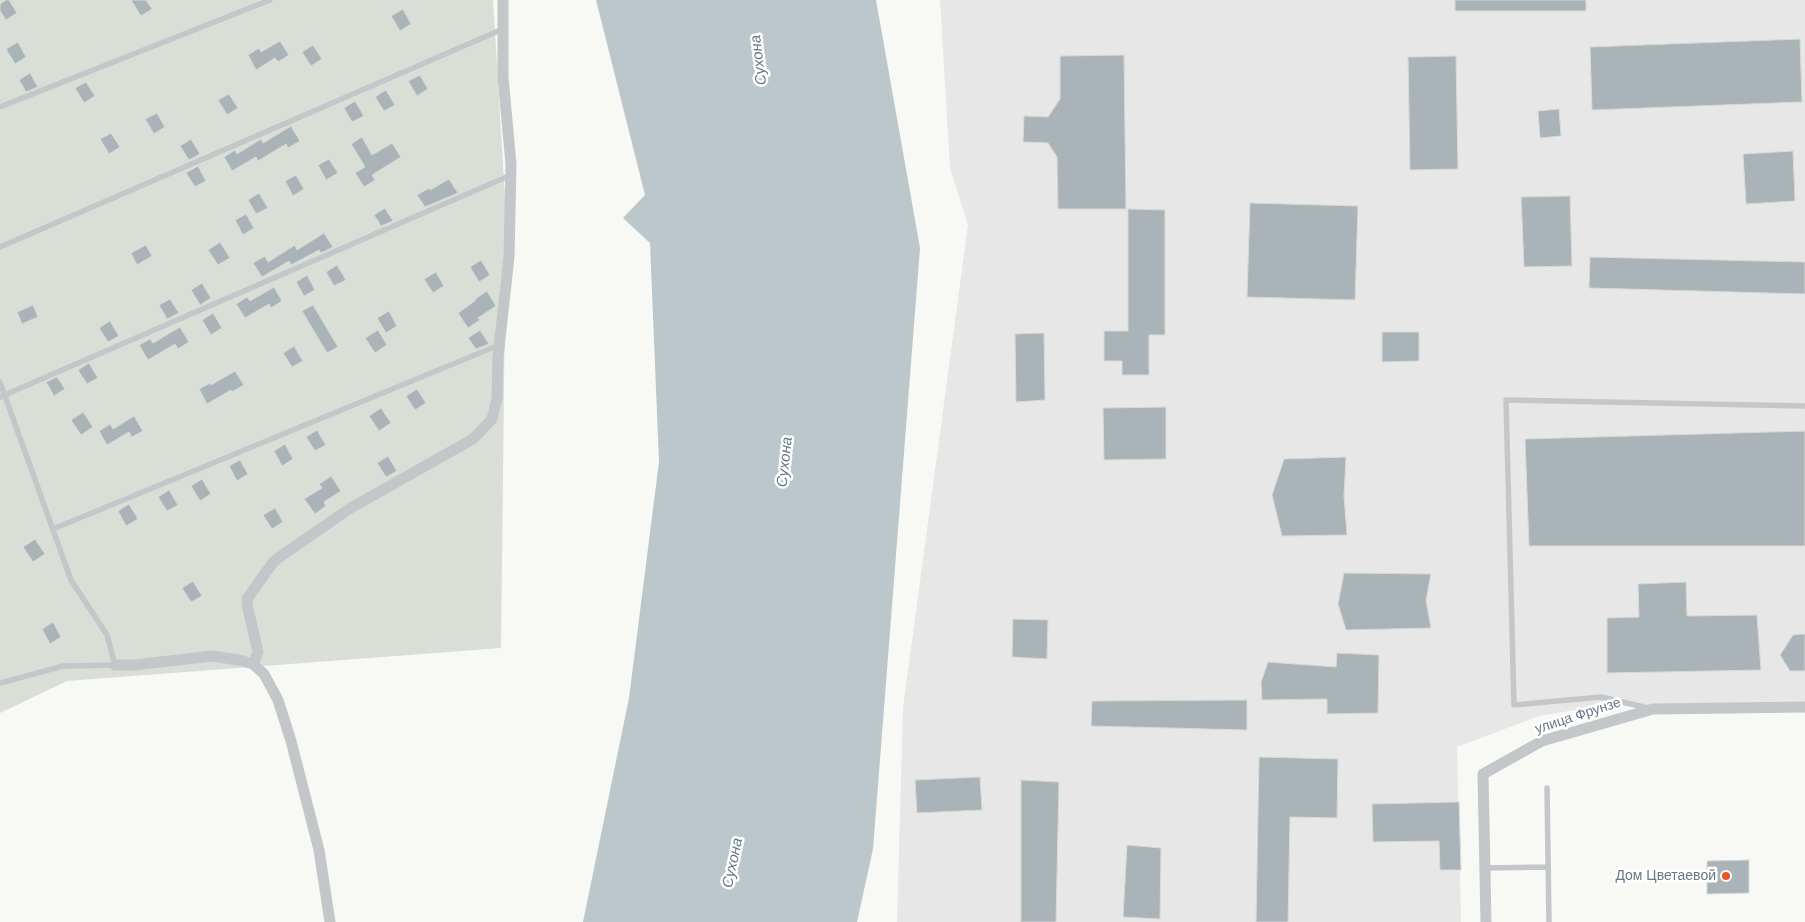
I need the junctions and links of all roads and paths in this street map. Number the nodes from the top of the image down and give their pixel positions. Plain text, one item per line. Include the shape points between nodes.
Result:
1 (270, 0) edge
2 (503, 0) edge
3 (503, 29) junction
4 (0, 107) edge
5 (511, 175) junction
6 (0, 247) edge
7 (500, 344) junction
8 (0, 382) edge
9 (3, 396) edge
10 (1805, 406) edge
11 (53, 529) junction
12 (253, 664) junction
13 (115, 665) junction
14 (0, 683) edge
15 (1805, 708) edge
16 (1653, 709) junction
17 (1547, 788) dead end
18 (1548, 867) junction
19 (1485, 868) junction
20 (330, 922) edge
21 (1486, 922) edge
22 (1549, 922) edge

1 - 4 lane
2 - 3 street
3 - 5 street via 503,77
3 - 6 lane
5 - 7 street via 509,257
5 - 9 lane
7 - 11 lane
7 - 12 street via 497,399 492,419 473,439 349,509 274,561 247,599 258,652
8 - 9 lane
9 - 11 lane
10 - 16 lane via 1506,400 1514,705 1601,697
11 - 13 lane via 71,580 106,635
12 - 13 street via 212,656
12 - 20 street via 270,683 291,741 319,850
13 - 14 lane via 63,666
15 - 16 street, улица Фрунзе
16 - 19 street, улица Фрунзе via 1542,741 1484,774
17 - 18 lane
18 - 19 lane
18 - 22 lane
19 - 21 street, улица Фрунзе

